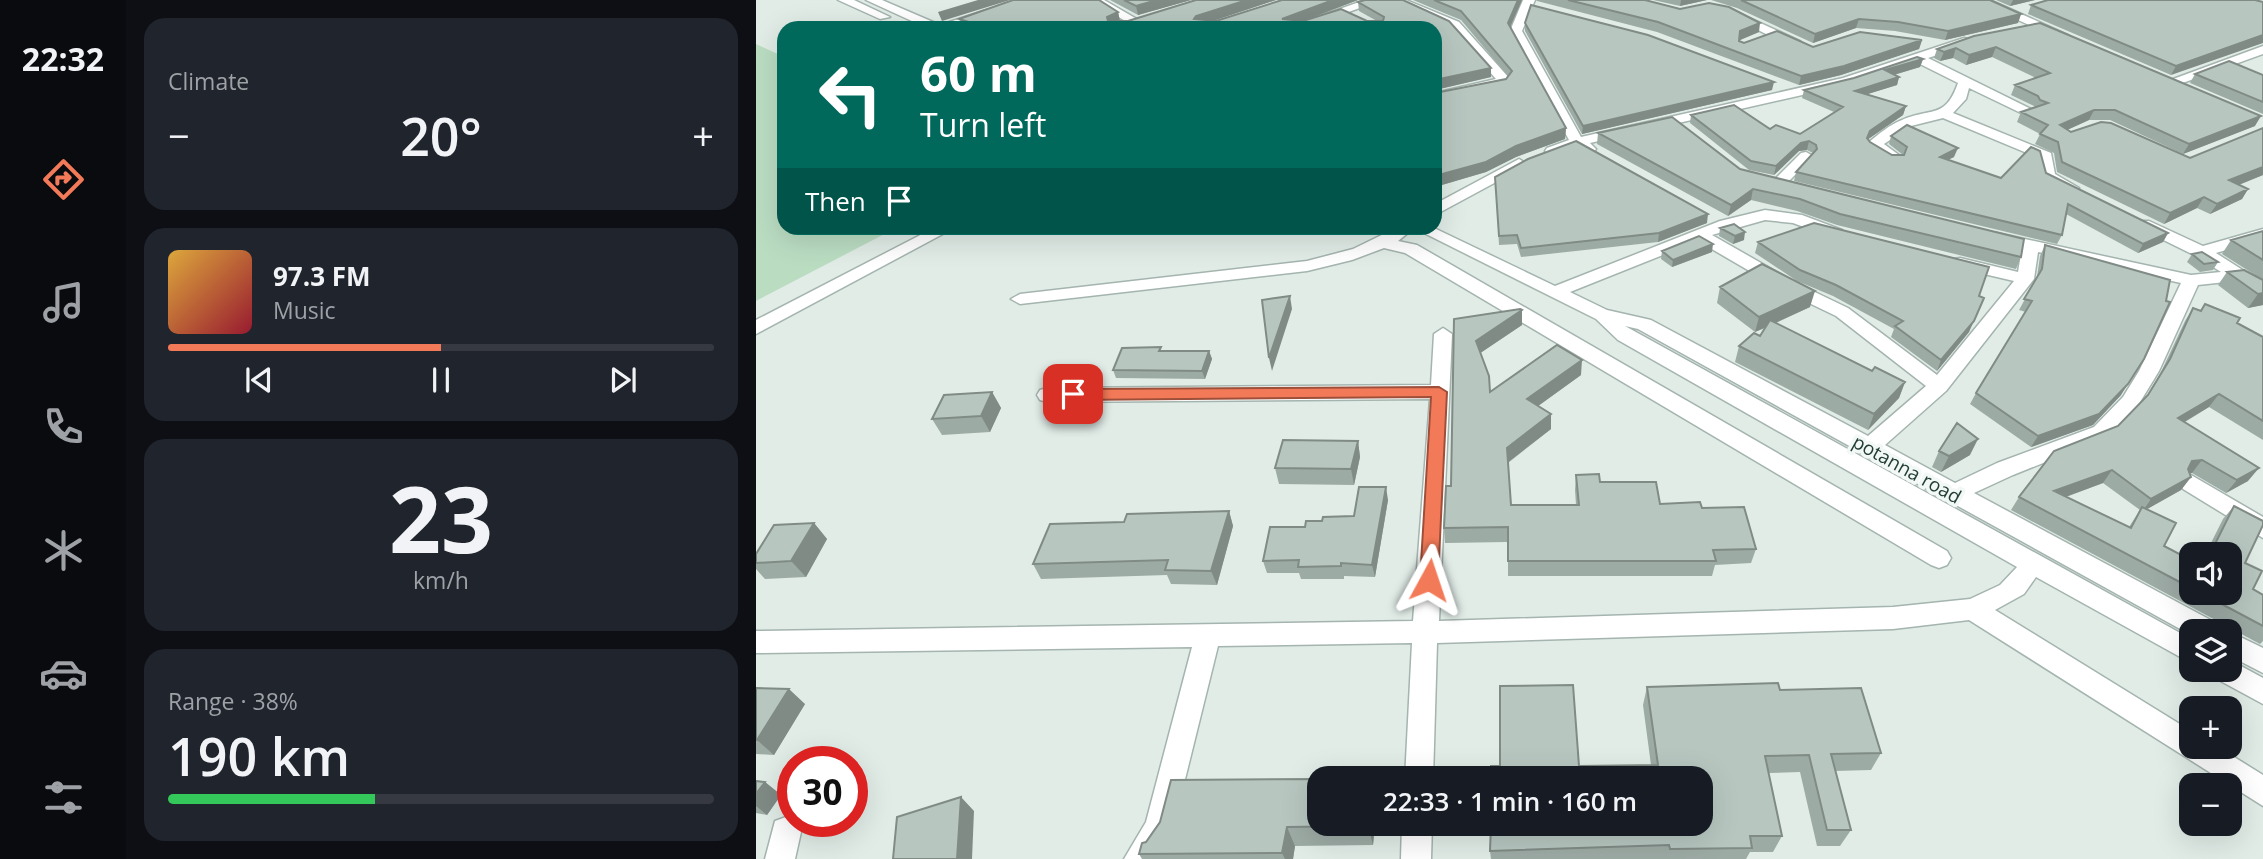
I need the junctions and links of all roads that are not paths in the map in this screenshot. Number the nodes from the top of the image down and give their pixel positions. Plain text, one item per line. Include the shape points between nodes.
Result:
1 (844, 0) edge
2 (872, 0) edge
3 (1119, 0) edge
4 (1376, 0) edge
5 (1396, 0) edge
6 (1980, 0) edge
7 (1100, 2) edge
8 (1530, 4) edge
9 (2033, 6) edge
10 (1004, 8) edge
11 (1720, 9) edge
12 (2010, 12) junction
13 (892, 21) edge
14 (921, 21) edge
15 (964, 21) edge
16 (1141, 21) edge
17 (1322, 21) edge
18 (1454, 25) junction
19 (2040, 25) junction
20 (1442, 30) edge
21 (2016, 30) edge
22 (1774, 33) junction
23 (1979, 38) edge
24 (1753, 41) edge
25 (2075, 41) edge
26 (1921, 43) edge
27 (1947, 48) junction
28 (1805, 49) edge
29 (2263, 50) edge
30 (1917, 58) junction
31 (1773, 82) edge
32 (1965, 82) junction
33 (1798, 92) junction
34 (2194, 92) edge
35 (1442, 95) edge
36 (2028, 111) edge
37 (1944, 114) junction
38 (1672, 119) junction
39 (1691, 134) edge
40 (1577, 142) junction
41 (1600, 155) edge
42 (1806, 156) edge
43 (1896, 158) edge
44 (1754, 178) edge
45 (1777, 185) junction
46 (2081, 193) edge
47 (1442, 206) edge
48 (2124, 215) edge
49 (1796, 218) junction
50 (1977, 233) edge
51 (2263, 234) edge
52 (933, 235) edge
53 (1437, 235) edge
54 (1393, 236) edge
55 (1701, 236) junction
56 (1856, 238) edge
57 (2031, 246) junction
58 (2202, 252) junction
59 (1947, 260) edge
60 (2241, 275) junction
61 (2025, 279) junction
62 (2191, 280) junction
63 (2263, 291) edge
64 (1555, 292) junction
65 (1020, 299) dead end
66 (1602, 315) junction
67 (756, 328) edge
68 (1443, 334) dead end
69 (1939, 386) junction
70 (1439, 392) junction
71 (1047, 395) dead end
72 (1868, 448) junction
73 (2191, 483) edge
74 (1953, 494) junction
75 (2263, 529) edge
76 (1939, 558) dead end
77 (2024, 576) junction
78 (1972, 609) junction
79 (2185, 619) edge
80 (1425, 632) junction
81 (1208, 636) junction
82 (767, 642) edge
83 (2179, 647) edge
84 (2242, 650) edge
85 (756, 661) edge
86 (2263, 661) edge
87 (2242, 680) edge
88 (2262, 691) edge
89 (2179, 739) edge
90 (2210, 759) edge
91 (1420, 766) edge
92 (2263, 792) edge
93 (1417, 836) edge
94 (1139, 859) edge
95 (1416, 859) edge

1 - 13 street
2 - 14 street
3 - 7 street
4 - 17 street
5 - 18 street
6 - 12 street
7 - 16 street
8 - 40 street via 1516,31
9 - 12 street
10 - 15 street
11 - 22 street
12 - 19 street
18 - 20 street
18 - 35 street via 1502,81
19 - 21 street
19 - 25 street
22 - 24 street
22 - 28 street
23 - 27 street
26 - 27 street
27 - 30 street
29 - 34 street via 2166,80
30 - 32 street
30 - 33 street
31 - 33 street
32 - 36 street
32 - 37 street via 1959,99
33 - 38 street
37 - 43 street via 1899,124 1874,145
37 - 46 street via 2046,156 2048,176
38 - 39 street
38 - 40 street
40 - 41 street
40 - 47 street via 1522,162
42 - 45 street
44 - 45 street
45 - 49 street via 1805,195
48 - 58 street
49 - 55 street via 1765,215 1720,220
49 - 56 street
50 - 57 street
51 - 58 street
52 - 67 street
53 - 64 street, potanna road
54 - 65 street via 1342,258 1307,266
54 - 76 street
55 - 64 street
55 - 69 street via 1842,312
57 - 61 street
57 - 62 street
58 - 60 street
59 - 61 street
60 - 62 street
60 - 63 street
61 - 69 street
62 - 74 street via 2149,371 2130,402 2101,432
64 - 66 street, potanna road
66 - 72 street, potanna road via 1644,324
66 - 77 street, potanna road via 1625,336
68 - 70 street
69 - 72 street
70 - 71 street
70 - 80 street
72 - 74 street, potanna road
73 - 75 street
74 - 79 street, potanna road
77 - 78 street
77 - 83 street, potanna road
78 - 80 street via 1892,618
78 - 89 street
80 - 81 street
80 - 91 street
81 - 82 street
81 - 94 street via 1159,829
82 - 85 street
84 - 86 street
87 - 88 street
90 - 92 street
93 - 95 street

